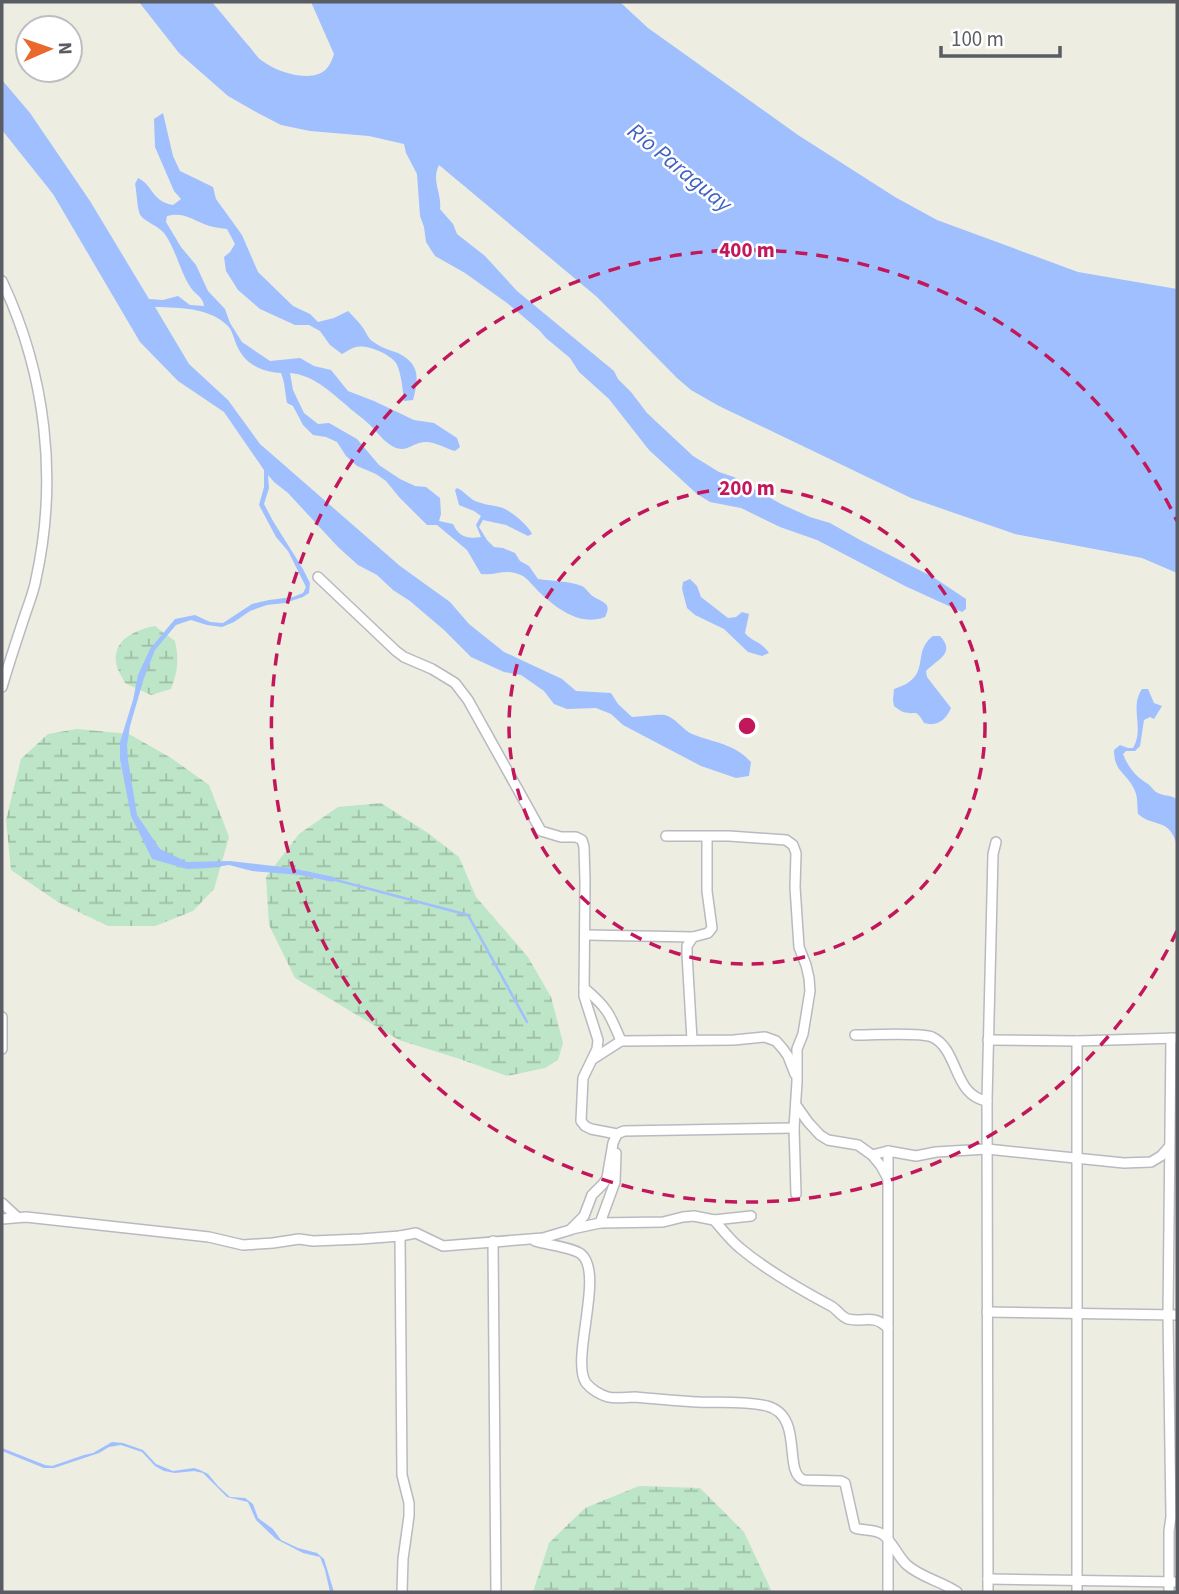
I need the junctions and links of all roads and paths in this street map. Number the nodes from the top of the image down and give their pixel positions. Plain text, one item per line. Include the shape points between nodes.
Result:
1 (2, 281) edge
2 (318, 577) dead end
3 (2, 687) edge
4 (666, 836) dead end
5 (707, 836) junction
6 (996, 842) dead end
7 (586, 935) junction
8 (693, 937) junction
9 (584, 988) junction
10 (2, 1017) edge
11 (855, 1035) dead end
12 (1174, 1038) edge
13 (692, 1040) junction
14 (988, 1040) junction
15 (621, 1041) junction
16 (1077, 1041) junction
17 (2, 1049) edge
18 (591, 1061) junction
19 (797, 1082) junction
20 (987, 1101) junction
21 (796, 1105) junction
22 (794, 1128) junction
23 (617, 1134) junction
24 (1169, 1147) junction
25 (987, 1149) junction
26 (888, 1151) junction
27 (872, 1156) junction
28 (1077, 1160) junction
29 (1152, 1162) junction
30 (888, 1179) junction
31 (1169, 1182) junction
32 (796, 1194) dead end
33 (2, 1203) edge
34 (751, 1216) dead end
35 (17, 1217) junction
36 (2, 1219) edge
37 (713, 1220) junction
38 (600, 1223) junction
39 (570, 1230) junction
40 (400, 1236) junction
41 (530, 1240) junction
42 (493, 1241) junction
43 (987, 1312) junction
44 (1077, 1314) junction
45 (1173, 1315) edge
46 (888, 1328) junction
47 (888, 1538) junction
48 (988, 1578) junction
49 (1077, 1580) junction
50 (1172, 1586) edge
51 (402, 1592) edge
52 (496, 1592) edge
53 (888, 1592) edge
54 (957, 1592) edge
55 (988, 1592) edge
56 (1077, 1592) edge

1 - 3 street via 41,399 47,452 36,580
2 - 7 street via 404,657 455,683 541,831 582,840
4 - 5 street
5 - 8 street via 712,928
5 - 19 street via 786,840 796,853 799,947 810,991 797,1049
6 - 14 street
7 - 8 street
7 - 9 street
8 - 13 street via 687,946
9 - 15 street via 608,1011
9 - 18 street via 598,1040
10 - 17 street
11 - 20 street via 930,1036 945,1047 972,1097
12 - 16 street
12 - 24 street
13 - 15 street
13 - 19 street via 765,1037 776,1041 788,1056
14 - 16 street
14 - 20 street
15 - 18 street
16 - 28 street
18 - 23 street via 582,1084 581,1121 591,1129
19 - 21 street
20 - 25 street
21 - 22 street
21 - 27 street via 820,1135 851,1142
22 - 23 street
22 - 32 street
23 - 38 street via 615,1182
23 - 39 street via 607,1178
24 - 29 street
24 - 31 street
25 - 26 street via 916,1156
25 - 28 street
25 - 43 street
26 - 27 street
26 - 30 street
27 - 30 street
28 - 29 street
28 - 44 street
29 - 31 street
30 - 46 street
31 - 45 street
33 - 35 street
34 - 37 street
35 - 36 street
35 - 40 street via 209,1237 243,1245 299,1238
37 - 38 street via 694,1216 663,1222
37 - 46 street via 741,1249 844,1318 878,1320
38 - 39 street
39 - 41 street
40 - 42 street via 416,1233 443,1246
40 - 51 street via 402,1475 409,1503
41 - 42 street
41 - 47 street via 578,1251 589,1265 582,1363 589,1386 610,1398 755,1404 779,1411 785,1417 799,1478 845,1483 855,1528
42 - 52 street
43 - 44 street
43 - 48 street
44 - 45 street
44 - 49 street
45 - 50 street
46 - 47 street
47 - 53 street
47 - 54 street via 905,1564
48 - 49 street
48 - 55 street
49 - 50 street
49 - 56 street

